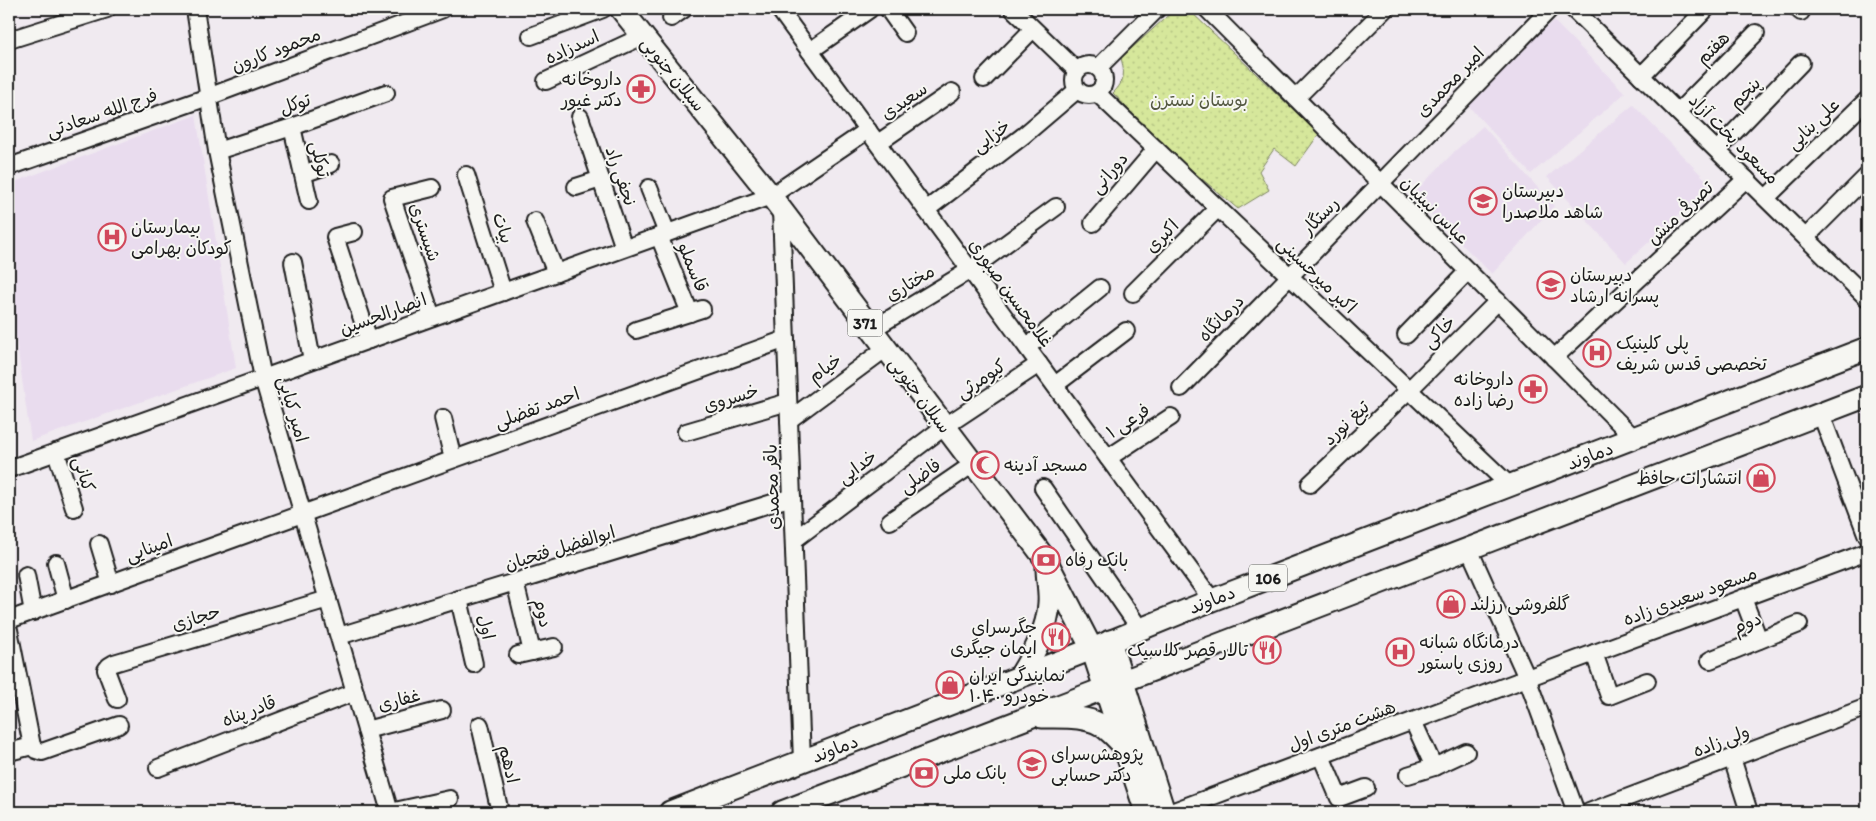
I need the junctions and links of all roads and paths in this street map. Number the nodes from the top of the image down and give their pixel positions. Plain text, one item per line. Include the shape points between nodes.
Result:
1 (107, 9) edge
2 (195, 9) edge
3 (443, 9) edge
4 (602, 9) edge
5 (621, 9) edge
6 (779, 9) edge
7 (870, 9) edge
8 (888, 9) edge
9 (1157, 9) edge
10 (1207, 9) edge
11 (1385, 9) edge
12 (1550, 9) edge
13 (1573, 9) edge
14 (1706, 9) edge
15 (1019, 11) edge
16 (1033, 29) junction
17 (906, 33) dead end
18 (1756, 33) dead end
19 (531, 36) dead end
20 (643, 36) junction
21 (9, 40) edge
22 (810, 51) junction
23 (1802, 64) dead end
24 (1098, 68) junction
25 (1076, 71) junction
26 (1641, 76) junction
27 (984, 79) dead end
28 (546, 81) dead end
29 (1077, 90) junction
30 (952, 92) dead end
31 (386, 93) dead end
32 (1097, 93) junction
33 (208, 97) junction
34 (1296, 98) junction
35 (1867, 100) edge
36 (1678, 112) junction
37 (580, 117) dead end
38 (292, 127) junction
39 (873, 137) junction
40 (1156, 148) junction
41 (1717, 150) junction
42 (217, 151) junction
43 (332, 164) dead end
44 (9, 167) edge
45 (303, 174) junction
46 (466, 175) dead end
47 (1867, 176) edge
48 (601, 179) junction
49 (1746, 179) junction
50 (1380, 184) junction
51 (576, 187) dead end
52 (432, 188) dead end
53 (649, 188) dead end
54 (1766, 198) junction
55 (309, 200) dead end
56 (776, 203) junction
57 (1056, 207) dead end
58 (1218, 208) junction
59 (926, 210) junction
60 (535, 222) dead end
61 (1092, 223) dead end
62 (354, 232) dead end
63 (663, 235) junction
64 (1806, 237) junction
65 (624, 248) junction
66 (293, 262) dead end
67 (970, 270) junction
68 (1468, 271) junction
69 (556, 273) junction
70 (1290, 276) junction
71 (1100, 288) dead end
72 (503, 292) junction
73 (1133, 293) dead end
74 (1867, 298) edge
75 (1498, 301) junction
76 (432, 317) junction
77 (636, 330) dead end
78 (871, 330) junction
79 (1126, 330) dead end
80 (1406, 335) dead end
81 (786, 339) junction
82 (369, 340) junction
83 (1027, 347) junction
84 (1867, 348) edge
85 (885, 349) junction
86 (1554, 358) junction
87 (312, 360) junction
88 (1039, 364) junction
89 (263, 378) junction
90 (1054, 385) junction
91 (1181, 388) dead end
92 (1409, 390) junction
93 (1867, 396) edge
94 (788, 402) junction
95 (1821, 414) junction
96 (1171, 417) dead end
97 (443, 418) dead end
98 (789, 420) junction
99 (944, 427) junction
100 (686, 432) dead end
101 (1635, 439) junction
102 (56, 452) junction
103 (1108, 458) junction
104 (454, 460) junction
105 (973, 464) junction
106 (9, 469) edge
107 (1310, 484) dead end
108 (1510, 486) junction
109 (1043, 488) dead end
110 (792, 497) junction
111 (74, 508) dead end
112 (303, 514) junction
113 (890, 521) dead end
114 (1867, 536) edge
115 (794, 540) junction
116 (99, 544) dead end
117 (1469, 549) junction
118 (1867, 552) edge
119 (1046, 560) junction
120 (56, 563) dead end
121 (26, 575) dead end
122 (515, 582) junction
123 (110, 584) junction
124 (1743, 598) junction
125 (328, 599) junction
126 (460, 599) junction
127 (66, 600) junction
128 (1212, 600) junction
129 (33, 612) junction
130 (9, 620) edge
131 (1799, 624) dead end
132 (1140, 629) junction
133 (9, 630) edge
134 (339, 636) junction
135 (1760, 640) junction
136 (1101, 645) junction
137 (554, 647) dead end
138 (1594, 653) junction
139 (1710, 660) dead end
140 (474, 664) dead end
141 (1020, 676) junction
142 (14, 678) edge
143 (1527, 678) junction
144 (1647, 681) dead end
145 (1114, 685) junction
146 (355, 692) junction
147 (117, 699) dead end
148 (1867, 707) edge
149 (442, 710) dead end
150 (1034, 716) junction
151 (1413, 721) junction
152 (480, 725) dead end
153 (119, 726) dead end
154 (366, 730) junction
155 (32, 746) junction
156 (1125, 747) junction
157 (9, 752) edge
158 (1466, 752) dead end
159 (1321, 756) junction
160 (1732, 758) junction
161 (802, 761) junction
162 (1434, 767) junction
163 (158, 768) dead end
164 (1408, 775) dead end
165 (1366, 788) dead end
166 (450, 799) dead end
167 (390, 812) edge
168 (500, 812) edge
169 (670, 812) edge
170 (782, 812) edge
171 (1146, 812) edge
172 (1164, 812) edge
173 (1171, 812) edge
174 (1576, 812) edge
175 (1589, 812) edge
176 (1750, 812) edge

1 - 21 street
2 - 33 street, امیر کیایی
3 - 33 street, محمود کارون
4 - 19 street
5 - 20 main road, سبلان جنوبی / 371
6 - 22 street, غلامحسین صبوری
7 - 22 street
8 - 17 street
9 - 24 street
10 - 34 street, عباس نبیئیان
11 - 34 street
12 - 50 street, امیر محمدی
13 - 26 street, مسعود بخت آزاد
14 - 26 street
15 - 16 street
16 - 25 street
16 - 27 street
18 - 36 street, هفتم
20 - 28 street, اسدزاده
20 - 56 main road, سبلان جنوبی / 371
22 - 39 street, غلامحسین صبوری
23 - 41 street, پنجم
24 - 25 street via 1089,65
24 - 32 street via 1104,82
25 - 29 street via 1073,81
26 - 36 street, مسعود بخت آزاد
29 - 32 street via 1086,95
29 - 59 street, خزایی
30 - 39 street, سعیدی
31 - 38 street, توکل
32 - 40 street, اکبر میرحسینی
33 - 42 street, امیر کیایی
33 - 44 street, فرج الله سعادتی
34 - 50 street, عباس نبیئیان
35 - 54 street, علی بنایی
36 - 41 street, مسعود بخت آزاد
37 - 48 street, نجفی راد
38 - 42 street, توکل
38 - 45 street, توکلی
39 - 56 street, سعیدی
39 - 59 street, غلامحسین صبوری
40 - 58 street, اکبر میرحسینی
40 - 61 street, دورانی
41 - 49 street, مسعود بخت آزاد
42 - 89 street, امیر کیایی
43 - 45 street
45 - 55 street, توکلی
46 - 72 street, بیات
47 - 64 street
48 - 51 street
48 - 65 street, نجفی راد
49 - 54 street, مسعود بخت آزاد
49 - 86 street, تصرفی منش
50 - 68 street, عباس نبیئیان
50 - 70 street, رستگار
52 - 76 street, شیستری via 392,198
53 - 63 street, قاسملو
54 - 64 street, مسعود بخت آزاد
56 - 63 street, انصارالحسین
56 - 78 main road, سبلان جنوبی / 371
56 - 81 street, باقر محمدی
57 - 67 street, مختاری
58 - 70 street, اکبر میرحسینی
58 - 73 street, اکبری
59 - 67 street, غلامحسین صبوری
60 - 69 street
62 - 82 street via 335,237
63 - 65 street, انصارالحسین
63 - 77 street, قاسملو via 696,311
64 - 74 street, مسعود بخت آزاد
65 - 69 street, انصارالحسین
66 - 87 street
67 - 78 street, مختاری
67 - 83 street, غلامحسین صبوری
68 - 75 street, عباس نبیئیان
68 - 80 street
69 - 72 street, انصارالحسین
70 - 91 street, درمانگاه
70 - 92 street, اکبر میرحسینی
71 - 83 street
72 - 76 street, انصارالحسین
75 - 86 street, عباس نبیئیان
75 - 92 street, خاکی
76 - 82 street, انصارالحسین
78 - 85 main road, سبلان جنوبی / 371
79 - 90 street
81 - 94 street, باقر محمدی
81 - 104 street, احمد تفضلی
82 - 87 street, انصارالحسین
83 - 88 street, غلامحسین صبوری
84 - 101 main road, دماوند / 106
85 - 98 street, خیام
85 - 99 main road, سبلان جنوبی / 371
86 - 101 street, عباس نبیئیان
87 - 89 street, انصارالحسین
88 - 90 street, غلامحسین صبوری
88 - 99 street, کیومرثی
89 - 102 street, انصارالحسین
89 - 112 street, امیر کیایی
90 - 103 street, غلامحسین صبوری
92 - 107 street, تیغ نورد
92 - 108 street, اکبر میرحسینی
93 - 95 main road, 106
94 - 98 street, باقر محمدی
94 - 100 street, خسروی
95 - 114 street
95 - 117 main road, 106
96 - 103 street, فرعی ۱
97 - 104 street
98 - 110 street, باقر محمدی
99 - 105 main road, سبلان جنوبی / 371
99 - 115 street, خدایی
101 - 108 main road, دماوند / 106
102 - 106 street, انصارالحسین
102 - 111 street, کیانی
103 - 128 street, غلامحسین صبوری
104 - 112 street, احمد تفضلی
105 - 113 street, فاضلی
105 - 119 main road, سبلان جنوبی / 371
108 - 128 main road, دماوند / 106
109 - 132 street
110 - 115 street, باقر محمدی
110 - 122 street, ابوالفضل فتحیان
112 - 123 street, امینایی
112 - 125 street, امیر کیایی
115 - 161 street, باقر محمدی
116 - 123 street
117 - 143 street
117 - 145 main road, 106
118 - 124 street, مسعود سعیدی زاده
119 - 136 main road, سبلان جنوبی / 371
119 - 141 main road via 1049,604 1045,623 1034,654
120 - 127 street
121 - 129 street
122 - 126 street, ابوالفضل فتحیان
122 - 137 street, دوم via 525,653
123 - 127 street, امینایی
124 - 135 street
124 - 138 street, مسعود سعیدی زاده
125 - 134 street, امیر کیایی
125 - 147 street, حجازی via 114,663 106,670
126 - 134 street, ابوالفضل فتحیان
126 - 140 street, اول
127 - 129 street, امینایی
128 - 132 main road, دماوند / 106
129 - 130 street, امینایی
131 - 135 street, دوم
132 - 136 main road, دماوند / 106
133 - 142 street
134 - 146 street, امیر کیایی
135 - 139 street, دوم
136 - 141 main road, دماوند / 106
136 - 145 main road, سبلان جنوبی
138 - 143 street, مسعود سعیدی زاده
138 - 144 street via 1609,696
141 - 161 main road, دماوند / 106
142 - 155 street
143 - 151 street, هشت متری اول
143 - 174 street
145 - 150 main road, 106
145 - 156 main road
145 - 172 main road
146 - 154 street, امیر کیایی
146 - 163 street, قادر پناه
148 - 160 street, ولی زاده
149 - 154 street, غفاری
150 - 156 main road via 1095,722
150 - 170 main road, 106
151 - 159 street, هشت متری اول
151 - 162 street
152 - 168 street, ادهم
153 - 155 street via 42,752
154 - 167 street, امیر کیایی
155 - 157 street
156 - 171 main road
158 - 162 street
159 - 165 street via 1339,798
159 - 173 street, هشت متری اول
160 - 175 street, ولی زاده
160 - 176 street
161 - 169 main road, دماوند / 106
162 - 164 street
166 - 167 street

